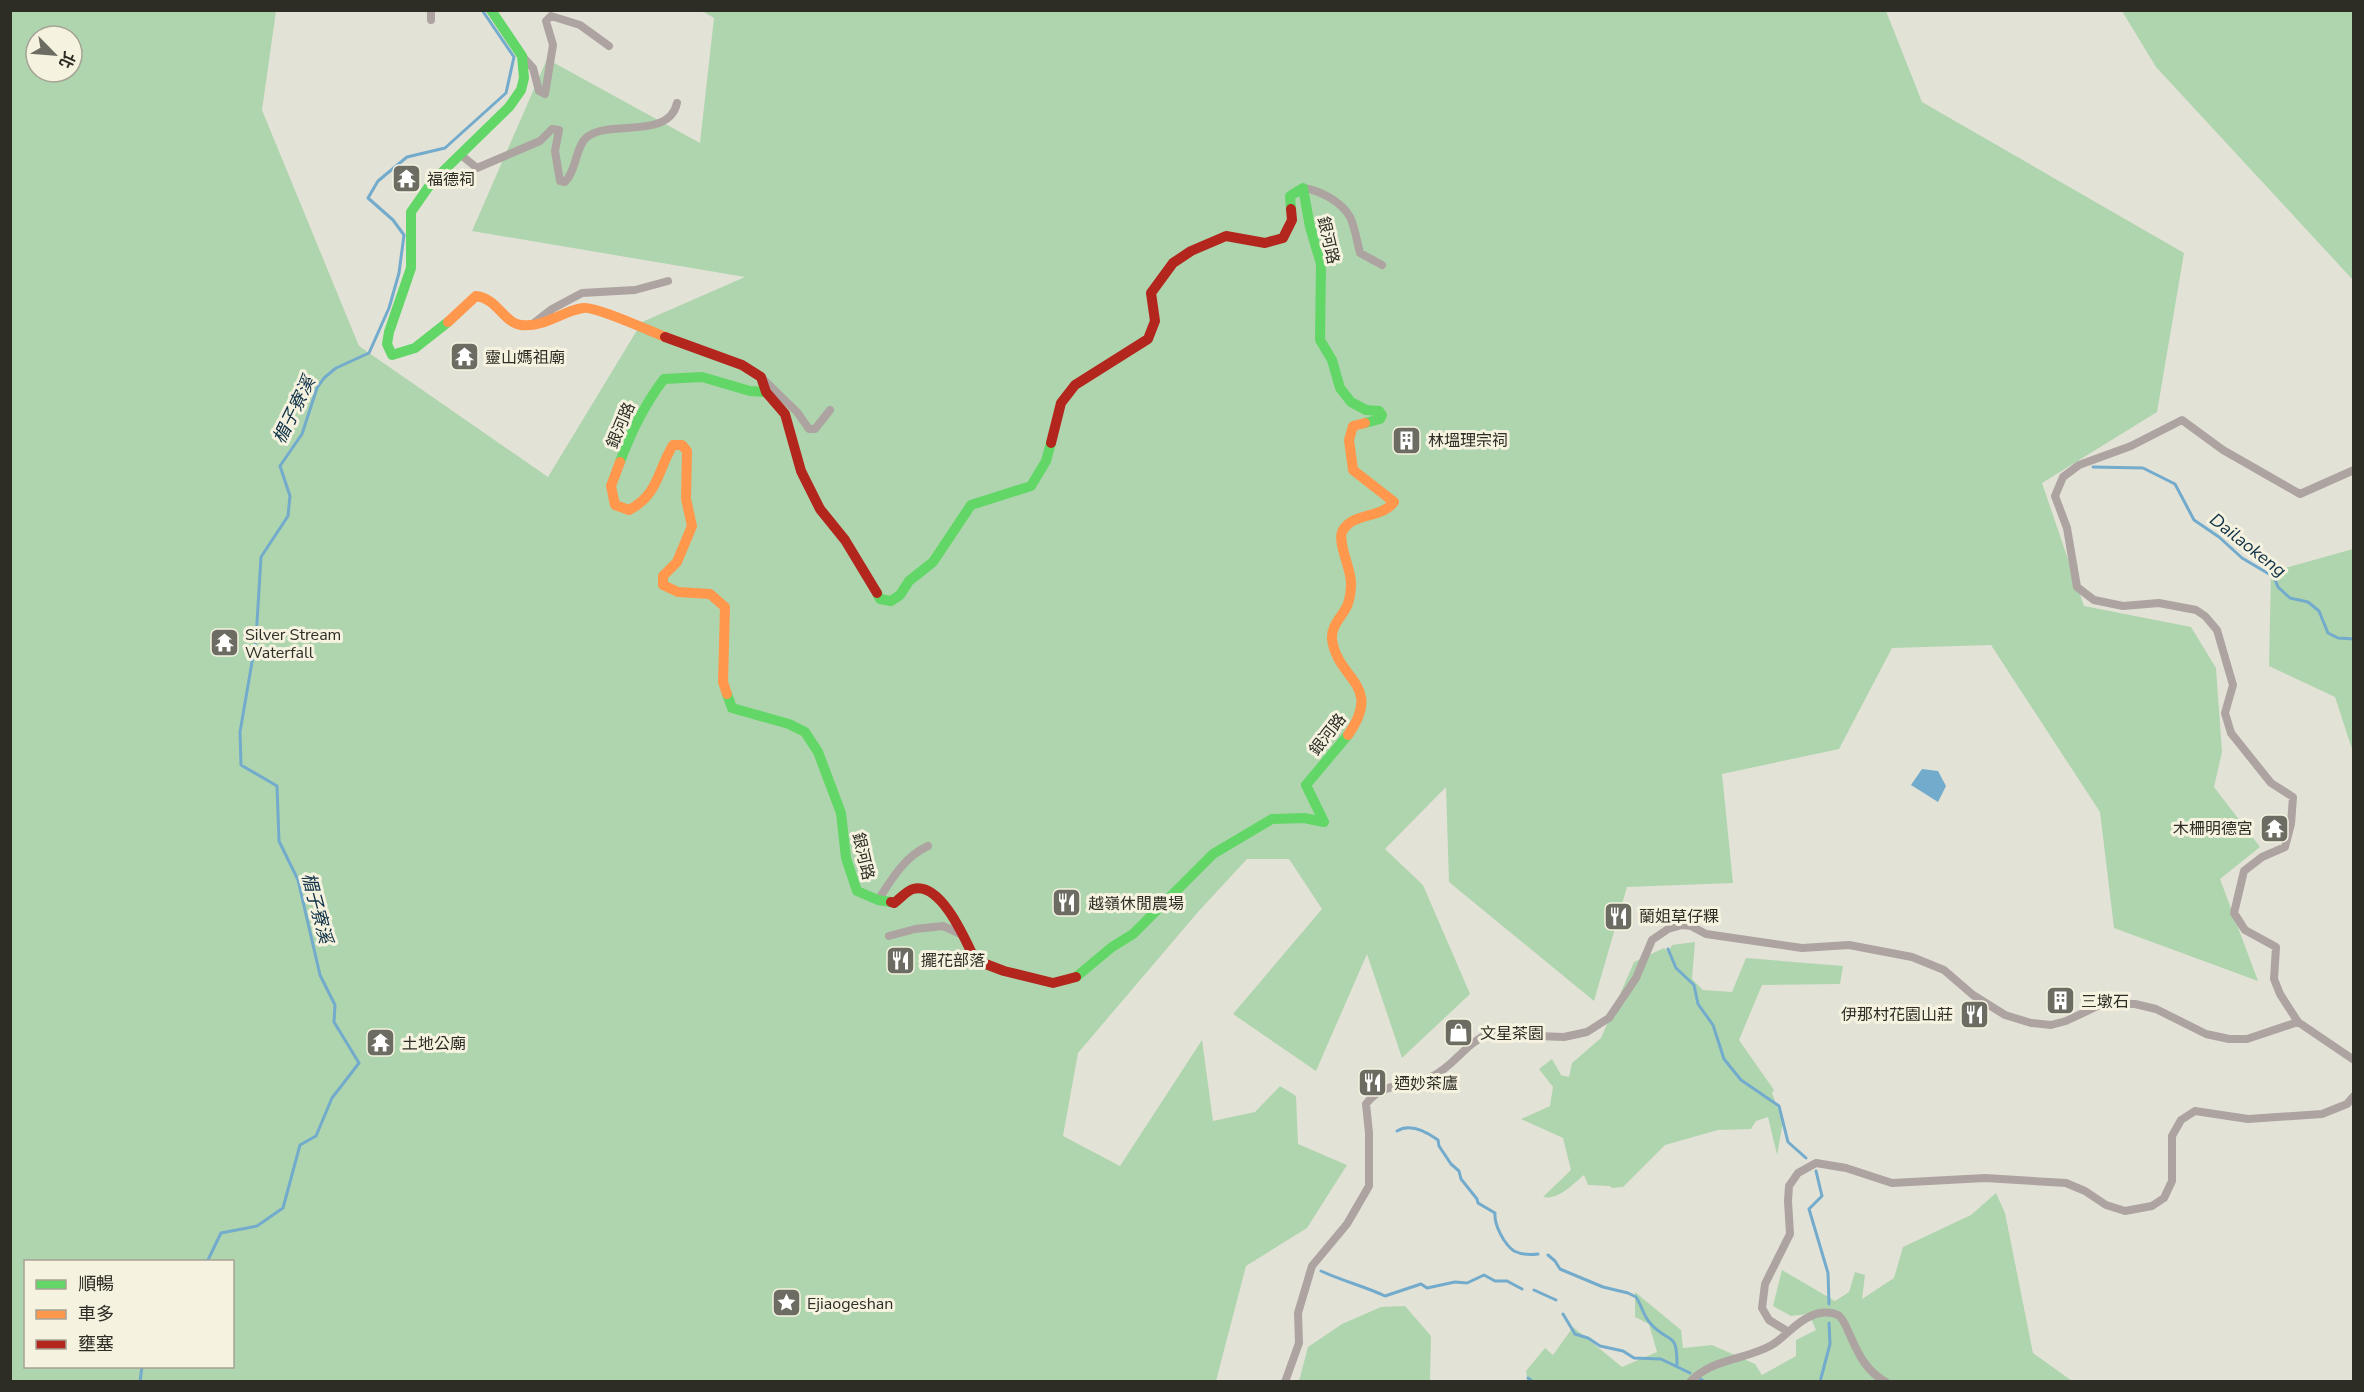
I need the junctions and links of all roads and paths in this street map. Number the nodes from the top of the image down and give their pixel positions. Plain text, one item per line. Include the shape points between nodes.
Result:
1 (491, 10) edge
2 (609, 46) dead end
3 (522, 56) junction
4 (677, 103) dead end
5 (461, 155) junction
6 (1303, 188) junction
7 (1382, 265) dead end
8 (668, 280) dead end
9 (534, 324) junction
10 (761, 377) junction
11 (766, 392) junction
12 (830, 410) dead end
13 (2354, 470) edge
14 (928, 846) dead end
15 (878, 900) junction
16 (963, 935) junction
17 (889, 936) dead end
18 (2298, 1022) junction
19 (2354, 1060) edge
20 (2354, 1096) edge
21 (1787, 1331) junction
22 (1285, 1382) edge
23 (1690, 1382) edge
24 (1886, 1382) edge

1 - 3 street
2 - 3 street via 580,25 551,16 546,21 553,45 545,94 538,91 532,68
3 - 5 street via 521,90
4 - 5 street via 668,119 646,127 616,128 589,135 565,182 560,181 555,151 559,130 552,129 540,141 477,168
5 - 9 street via 432,182 411,212 411,268 387,344 392,355 405,352 430,338 476,296 486,297 520,325
6 - 7 street via 1326,194 1350,216 1360,253
6 - 11 street, 銀河路 via 1290,196 1292,220 1283,238 1265,243 1226,236 1173,263 1151,293 1155,321 1148,339 1075,385 1061,403 1046,462 1031,486 971,505 933,562 909,580 891,601 880,600 845,540 820,508 801,471 785,414
6 - 16 street, 銀河路 via 1321,264 1320,340 1332,360 1340,388 1351,402 1382,415 1380,419 1353,426 1349,440 1353,470 1394,502 1390,510 1354,520 1343,528 1339,542 1350,569 1350,588 1348,603 1332,630 1333,648 1363,698 1360,716 1351,731 1306,785 1324,822 1272,819 1213,854 1133,934 1076,977 1053,983 1004,971 975,960
8 - 9 street via 635,290 582,293
9 - 10 street via 586,307 742,365
10 - 11 street, 銀河路
10 - 12 street via 809,429 815,429
11 - 15 street, 銀河路 via 757,393 693,375 664,379 646,401 631,433 611,486 615,505 629,510 642,505 657,485 673,445 682,445 687,451 687,499 692,525 677,562 663,576 663,585 678,592 710,594 725,607 723,682 732,708 805,732 818,752 841,813 846,858 857,891
13 - 18 street via 2300,494 2223,450 2182,420 2131,446 2079,465 2063,477 2055,496 2067,528 2077,587 2094,600 2123,606 2159,603 2196,610 2217,630 2234,685 2225,713 2231,733 2271,783 2293,797 2285,847 2244,871 2234,913 2245,930 2276,947 2274,979
14 - 15 street via 915,852 897,870
15 - 16 street, 銀河路 via 894,903 914,889 926,889 944,904
16 - 17 street via 943,927
18 - 19 street
18 - 22 street via 2247,1039 2229,1039 2206,1034 2156,1009 2104,1003 2066,1021 2051,1025 2031,1023 2005,1015 1944,970 1912,957 1849,945 1802,948 1706,934 1682,925 1652,940 1636,978 1609,1018 1587,1032 1564,1037 1488,1034 1434,1075 1392,1086 1372,1096 1366,1104 1369,1186 1347,1224 1312,1266 1298,1313 1299,1343
20 - 21 street via 2347,1104 2322,1114 2248,1119 2195,1111 2181,1120 2172,1136 2172,1181 2164,1198 2152,1206 2125,1211 2066,1183 1985,1178 1892,1182 1816,1163 1798,1173 1789,1186 1790,1234 1765,1284 1762,1308 1769,1320
21 - 23 street via 1768,1347 1699,1372
21 - 24 street via 1812,1315 1838,1315 1858,1355 1876,1377

